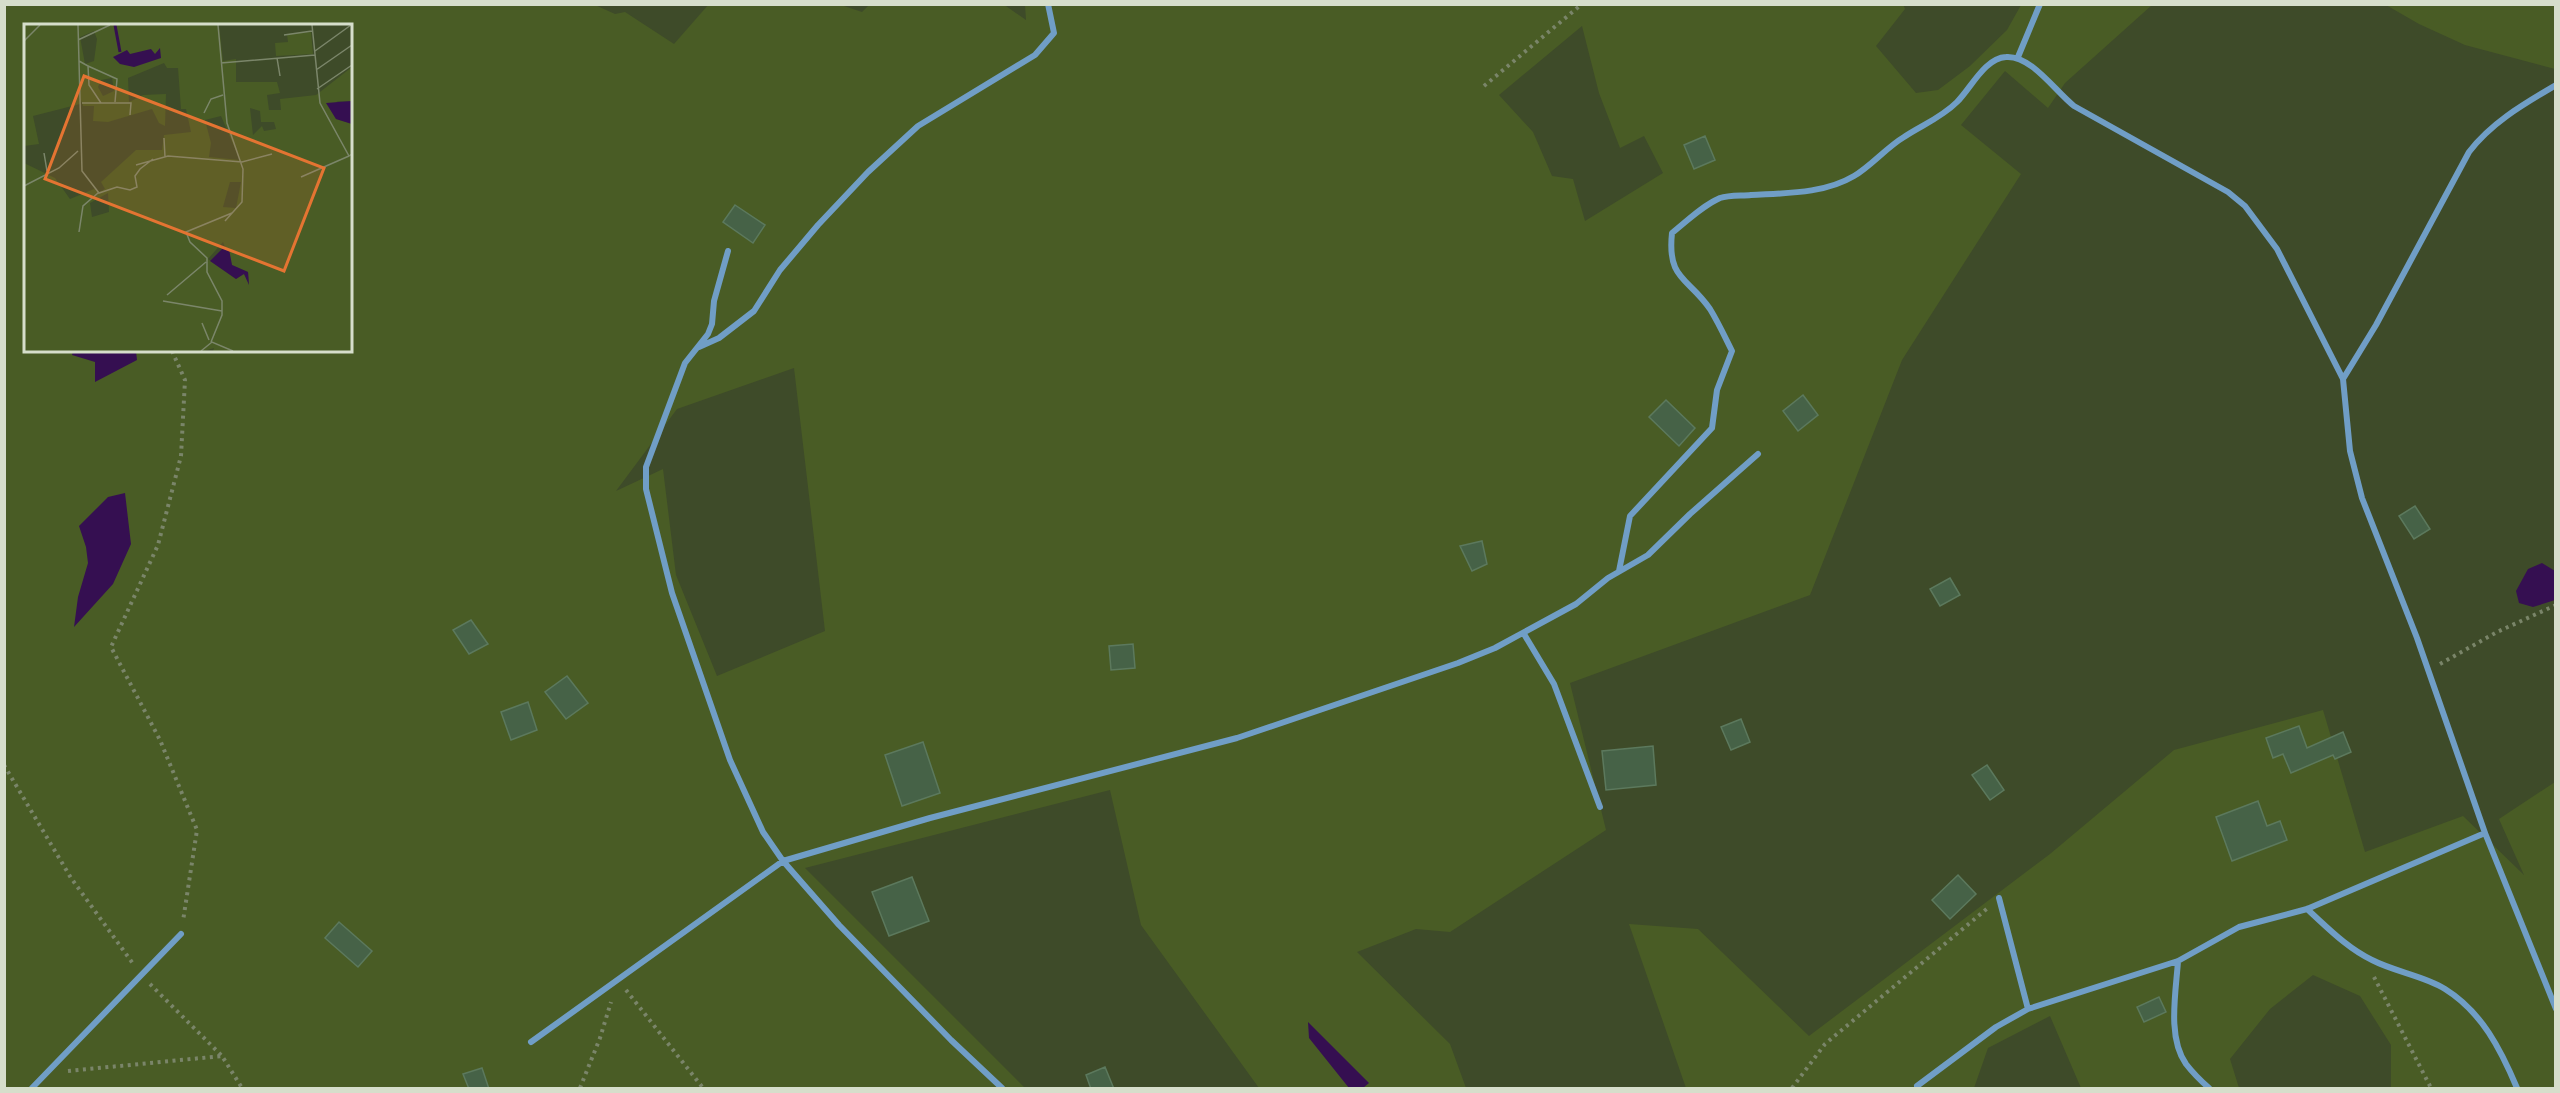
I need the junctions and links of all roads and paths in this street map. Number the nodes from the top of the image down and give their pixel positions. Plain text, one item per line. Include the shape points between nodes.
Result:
1 (1048, 4) edge
2 (1582, 4) edge
3 (2040, 4) edge
4 (2018, 57) junction
5 (2556, 85) edge
6 (1484, 86) dead end
7 (728, 252) dead end
8 (696, 349) junction
9 (172, 352) edge
10 (2343, 379) junction
11 (1758, 454) dead end
12 (1619, 571) junction
13 (2556, 605) edge
14 (1524, 634) junction
15 (2429, 670) junction
16 (4, 765) edge
17 (1600, 807) dead end
18 (2485, 833) junction
19 (783, 861) junction
20 (1999, 898) joint
21 (2307, 909) junction
22 (181, 934) joint
23 (2361, 954) junction
24 (2178, 961) junction
25 (141, 975) junction
26 (618, 980) junction
27 (2556, 1009) edge
28 (2028, 1010) junction
29 (531, 1042) dead end
30 (222, 1056) junction
31 (46, 1073) junction
32 (1917, 1086) dead end
33 (32, 1089) edge
34 (242, 1089) edge
35 (580, 1089) edge
36 (703, 1089) edge
37 (1002, 1089) edge
38 (1792, 1089) edge
39 (2209, 1089) edge
40 (2431, 1089) edge
41 (2517, 1089) edge

1 - 8 street via 1054,33 1035,55 918,126 818,225 780,270 754,311 719,338
2 - 6 path
3 - 4 street
4 - 10 street via 2074,106 2206,178 2245,206 2277,249
4 - 12 street via 2003,57 1989,64 1955,104 1937,119 1903,137 1855,176 1809,190 1721,198 1672,233 1670,255 1679,277 1709,308 1732,351 1718,390 1712,428 1630,516
5 - 10 street via 2512,112 2469,152
7 - 8 street via 714,301 712,324
8 - 19 street via 685,363 652,446 646,467 646,489 672,593 730,760 763,832
9 - 22 path via 186,380 181,456 158,545 111,647 160,740 197,830
10 - 15 street via 2345,421 2355,474
11 - 12 street via 1648,555
12 - 14 street via 1576,604
13 - 15 path
14 - 17 street via 1554,684
14 - 19 street via 1458,663 1237,738 930,818
15 - 18 street
16 - 25 path via 71,878
18 - 21 street
18 - 27 street
19 - 26 street
19 - 37 street via 855,941
20 - 28 street
20 - 38 path via 1825,1044
21 - 23 street via 2343,943
21 - 24 street via 2239,927
22 - 25 street
23 - 40 path
23 - 41 street via 2445,988 2468,1007 2487,1028
24 - 28 street
24 - 39 street via 2178,1046 2185,1063
25 - 30 path
25 - 31 street
26 - 29 street
26 - 35 path
26 - 36 path
28 - 32 street via 1996,1027
30 - 31 path
30 - 34 path
31 - 33 street

